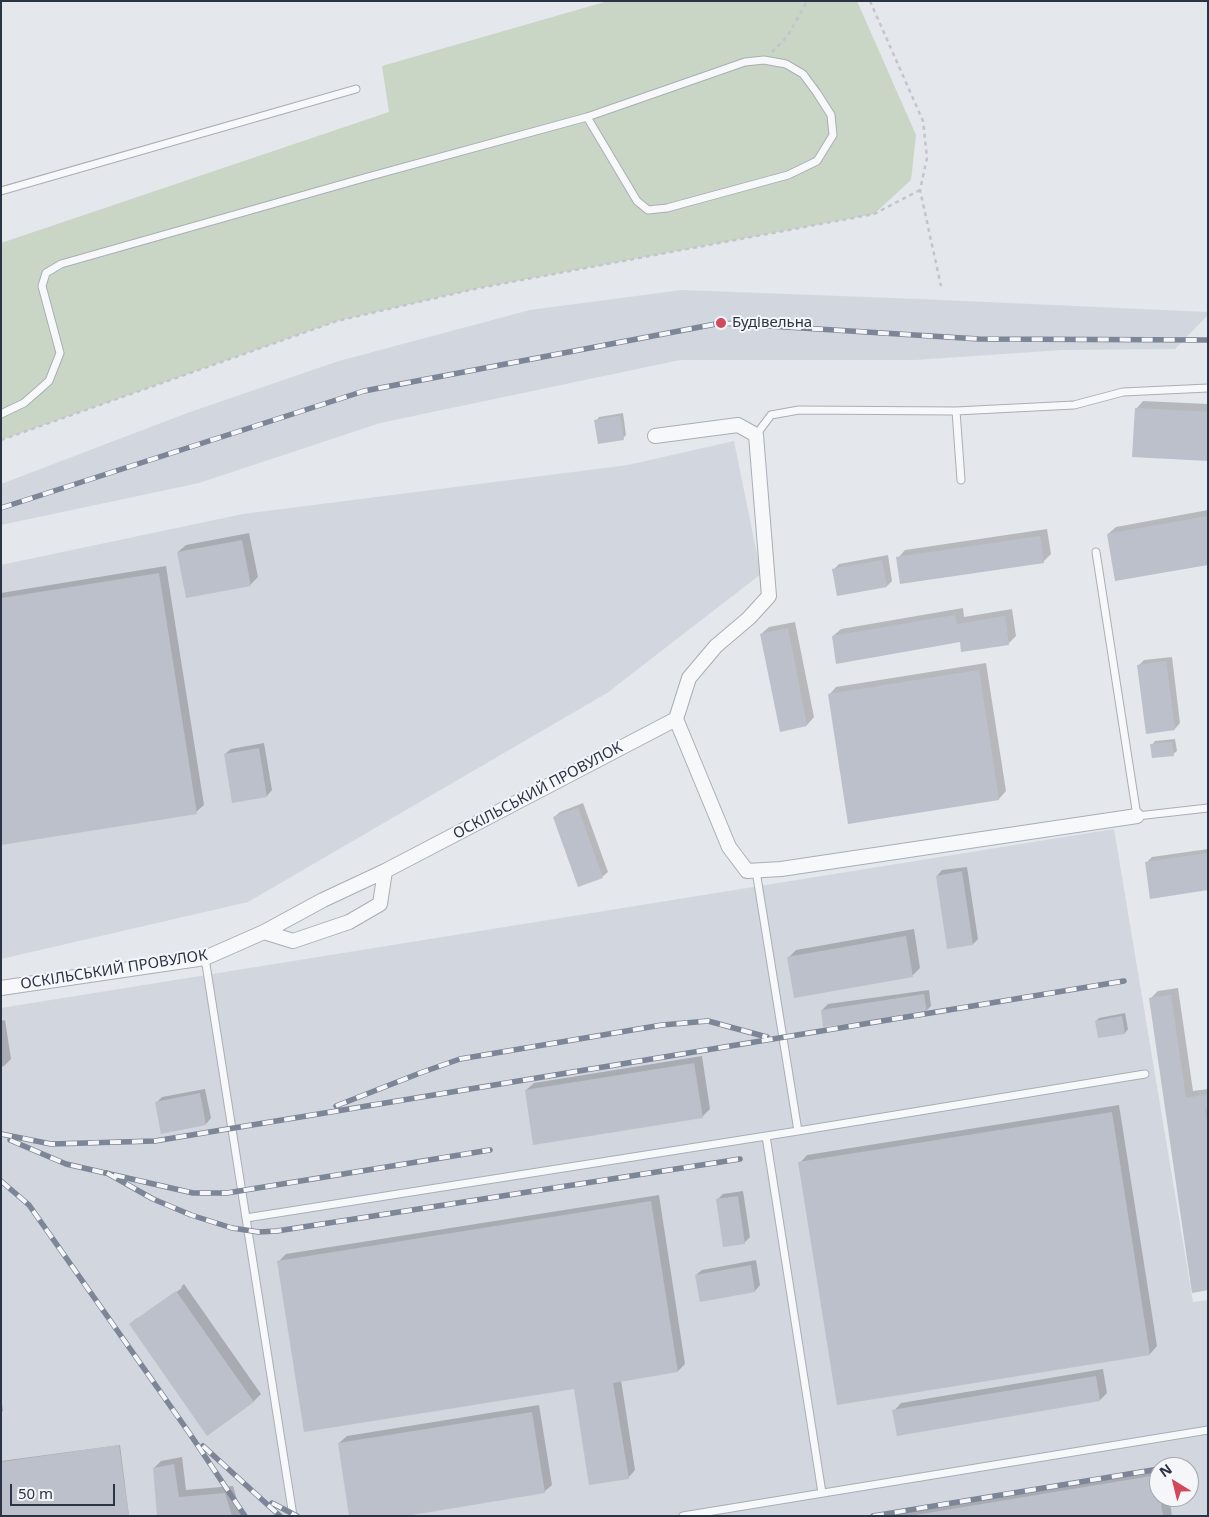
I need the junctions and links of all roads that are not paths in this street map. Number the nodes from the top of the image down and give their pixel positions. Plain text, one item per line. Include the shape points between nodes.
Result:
1 (356, 89) dead end
2 (587, 117) junction
3 (1, 191) edge
4 (1208, 388) edge
5 (956, 411) junction
6 (1, 414) edge
7 (655, 436) dead end
8 (756, 436) junction
9 (961, 480) dead end
10 (1096, 552) dead end
11 (676, 719) junction
12 (1208, 808) edge
13 (1137, 816) junction
14 (756, 871) junction
15 (385, 872) junction
16 (264, 932) junction
17 (204, 958) junction
18 (1, 988) edge
19 (1145, 1074) dead end
20 (798, 1131) junction
21 (766, 1136) junction
22 (246, 1218) junction
23 (1208, 1430) edge
24 (822, 1494) junction
25 (293, 1516) edge
26 (683, 1516) edge

1 - 3 lane
2 - 2 lane via 745,62 764,60 786,64 803,74 831,115 833,135 816,161 788,175 667,208 648,210 637,201
2 - 6 lane via 61,264 46,273 42,286 60,353 49,381 24,404
4 - 5 lane via 1123,392 1074,406
5 - 8 lane via 799,410 771,415
5 - 9 lane
7 - 8 street via 738,425
8 - 11 street via 769,596 716,646 689,678
10 - 13 lane
11 - 14 street via 729,847 747,871
11 - 15 street, ОСКІЛЬСЬКИЙ ПРОВУЛОК
12 - 13 lane
13 - 14 street
14 - 20 lane
15 - 16 street, ОСКІЛЬСЬКИЙ ПРОВУЛОК
15 - 16 street via 380,904 349,922 293,941
16 - 17 street, ОСКІЛЬСЬКИЙ ПРОВУЛОК
17 - 18 street, ОСКІЛЬСЬКИЙ ПРОВУЛОК
17 - 22 lane
19 - 20 lane
20 - 21 lane
21 - 22 lane
21 - 24 lane
22 - 25 lane
23 - 24 lane
24 - 26 lane

